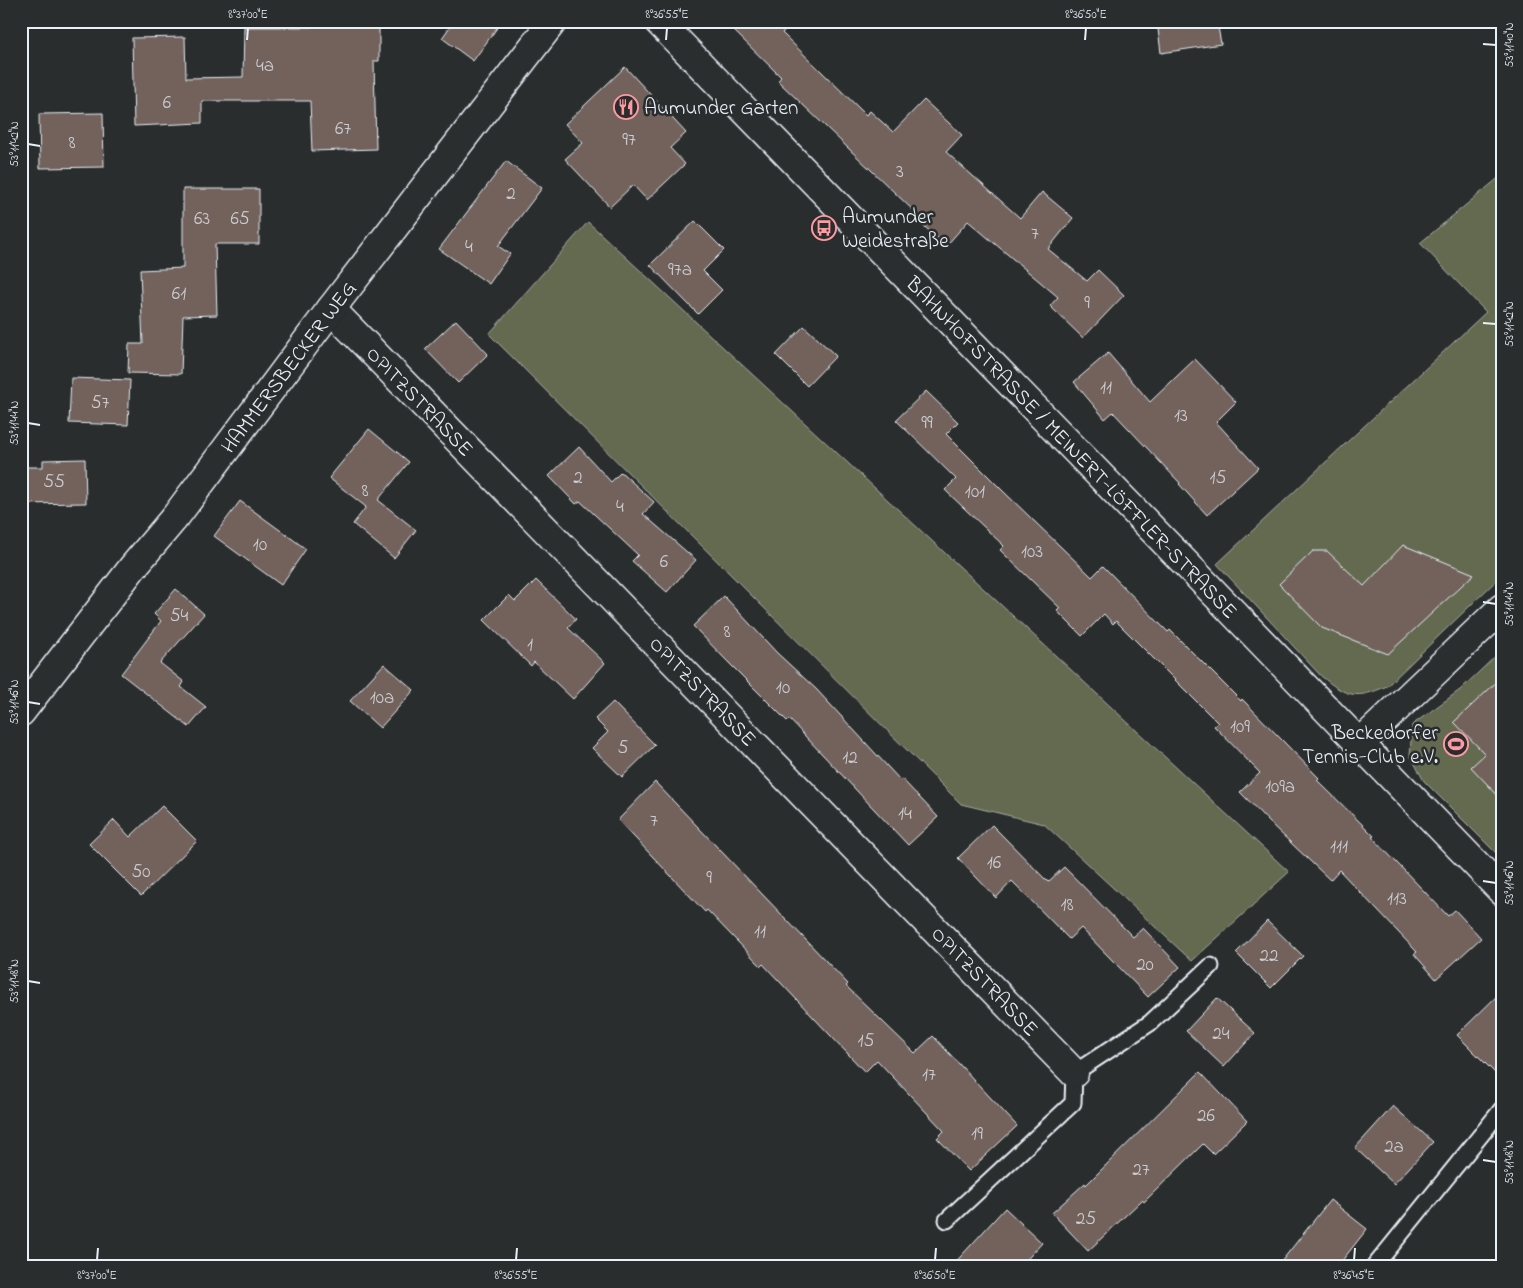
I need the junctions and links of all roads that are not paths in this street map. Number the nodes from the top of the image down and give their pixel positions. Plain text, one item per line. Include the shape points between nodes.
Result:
1 (553, 21) edge
2 (658, 21) edge
3 (331, 309) junction
4 (1502, 608) edge
5 (21, 712) edge
6 (1358, 745) junction
7 (1502, 892) edge
8 (1211, 966) dead end
9 (1074, 1073) junction
10 (1502, 1109) edge
11 (948, 1220) dead end
12 (1374, 1267) edge

1 - 3 street, HAMMERSBECKER WEG
2 - 6 street, BAHNHOFSTRASSE / MEINERT-LÖFFLER-STRASSE
3 - 5 street, HAMMERSBECKER WEG via 176,516
3 - 9 street, OPITZSTRASSE
4 - 6 street
6 - 7 street, BAHNHOFSTRASSE / MEINERT-LÖFFLER-STRASSE
8 - 9 lane via 1150,1024
9 - 11 lane via 1073,1103
10 - 12 lane

